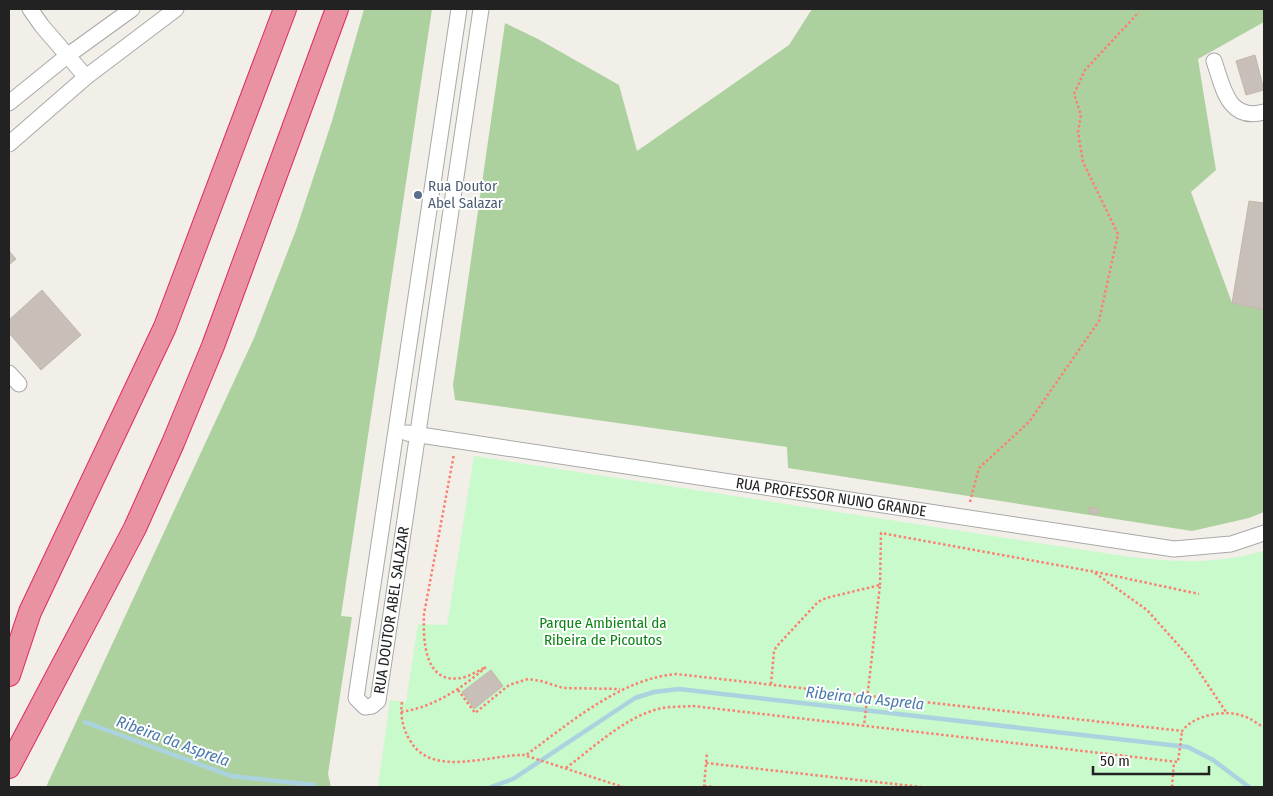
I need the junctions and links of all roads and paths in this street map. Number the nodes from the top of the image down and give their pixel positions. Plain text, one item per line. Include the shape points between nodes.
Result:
1 (30, 9) edge
2 (132, 9) edge
3 (176, 9) edge
4 (285, 9) edge
5 (337, 9) edge
6 (459, 9) edge
7 (481, 9) edge
8 (1139, 12) dead end
9 (67, 56) junction
10 (1214, 61) dead end
11 (86, 77) junction
12 (9, 103) edge
13 (1264, 112) edge
14 (9, 144) edge
15 (396, 431) junction
16 (417, 434) junction
17 (456, 440) junction
18 (966, 518) junction
19 (1264, 533) edge
20 (1092, 572) junction
21 (880, 585) junction
22 (1198, 594) dead end
23 (30, 612) junction
24 (9, 634) edge
25 (9, 674) edge
26 (772, 684) junction
27 (622, 689) junction
28 (458, 690) junction
29 (868, 695) junction
30 (402, 702) dead end
31 (401, 712) junction
32 (1226, 712) junction
33 (864, 726) junction
34 (1263, 727) edge
35 (1182, 731) junction
36 (707, 752) dead end
37 (526, 755) junction
38 (1176, 762) junction
39 (706, 763) junction
40 (9, 767) edge
41 (566, 768) junction
42 (623, 787) edge
43 (704, 787) edge
44 (715, 787) edge
45 (921, 787) edge
46 (1172, 787) edge

1 - 9 street
2 - 9 street
3 - 11 street
4 - 23 highway via 165,327
5 - 40 highway via 214,346 173,443 135,528
6 - 15 street, RUA DOUTOR ABEL SALAZAR
7 - 16 street, RUA DOUTOR ABEL SALAZAR
8 - 18 path via 1086,70 1074,94 1081,115 1078,132 1083,162 1118,234 1099,321 1029,422 980,468
9 - 11 street
9 - 12 street
10 - 13 street via 1226,98 1238,111
11 - 14 street
15 - 16 street, RUA PROFESSOR NUNO GRANDE
15 - 16 street, RUA DOUTOR ABEL SALAZAR via 356,698 365,707 378,701
16 - 17 street, RUA PROFESSOR NUNO GRANDE
17 - 18 street, RUA PROFESSOR NUNO GRANDE
17 - 28 path via 424,614 423,639 435,671 448,678 464,677 486,667
18 - 19 street, RUA PROFESSOR NUNO GRANDE via 1174,549 1231,544
20 - 21 path via 881,533
20 - 22 path
20 - 32 path via 1147,610 1190,658
21 - 26 path via 818,602 774,651
21 - 29 path
23 - 24 highway
23 - 25 highway
26 - 27 path via 676,674 658,676
26 - 29 path
27 - 28 path via 563,688 528,679 509,685 475,713
27 - 37 path
28 - 31 path via 417,710
29 - 33 path
29 - 35 path
30 - 31 path
31 - 37 path via 405,733 416,751 428,758 452,762
32 - 34 path via 1244,716
32 - 35 path via 1193,721
33 - 38 path
33 - 41 path via 693,706 658,709 619,728
35 - 38 path
36 - 39 path
37 - 41 path
38 - 46 path
39 - 43 path
39 - 45 path
41 - 42 path
43 - 44 path

